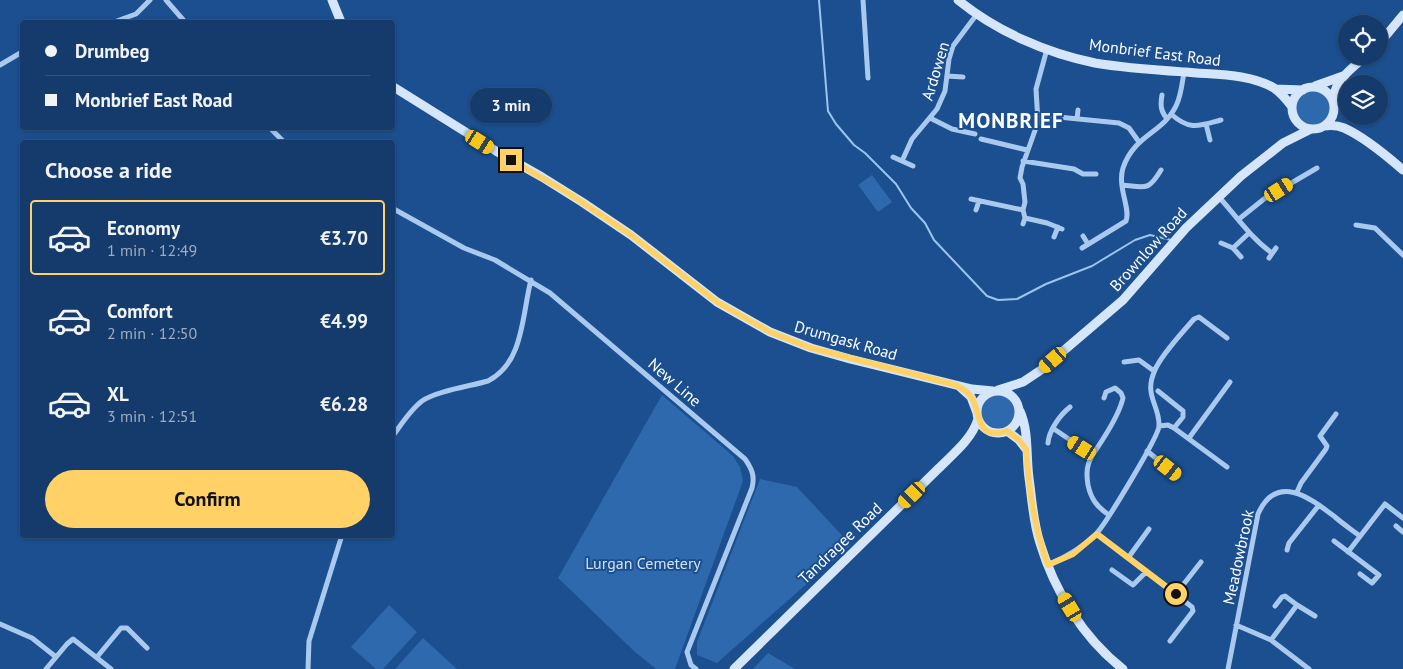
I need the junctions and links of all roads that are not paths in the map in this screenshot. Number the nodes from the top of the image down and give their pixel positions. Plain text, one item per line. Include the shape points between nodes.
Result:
1 (150, 0) edge
2 (166, 0) edge
3 (332, 0) edge
4 (863, 0) edge
5 (958, 0) edge
6 (976, 14) junction
7 (1403, 15) edge
8 (120, 20) edge
9 (183, 20) edge
10 (340, 20) edge
11 (1388, 33) edge
12 (1047, 49) junction
13 (20, 53) edge
14 (0, 65) edge
15 (1355, 65) edge
16 (1184, 72) junction
17 (1345, 75) edge
18 (947, 76) junction
19 (868, 78) dead end
20 (963, 78) dead end
21 (1338, 79) edge
22 (1338, 84) edge
23 (395, 88) edge
24 (1308, 88) junction
25 (1275, 89) junction
26 (1162, 95) dead end
27 (1333, 99) junction
28 (1292, 107) junction
29 (1078, 110) dead end
30 (1334, 111) junction
31 (1038, 114) junction
32 (1171, 114) junction
33 (1294, 117) junction
34 (930, 118) junction
35 (1077, 119) junction
36 (1167, 119) junction
37 (1221, 120) dead end
38 (1206, 124) junction
39 (1324, 126) junction
40 (1343, 128) junction
41 (1311, 129) junction
42 (272, 130) edge
43 (969, 133) junction
44 (975, 134) dead end
45 (981, 139) dead end
46 (282, 140) edge
47 (1210, 140) dead end
48 (967, 141) dead end
49 (1139, 142) junction
50 (1283, 142) junction
51 (1027, 150) junction
52 (893, 157) dead end
53 (902, 161) junction
54 (1023, 161) junction
55 (912, 166) dead end
56 (1316, 168) dead end
57 (1161, 170) dead end
58 (1403, 170) edge
59 (1096, 174) dead end
60 (1122, 185) junction
61 (1218, 196) junction
62 (971, 199) dead end
63 (978, 201) junction
64 (395, 210) edge
65 (976, 210) dead end
66 (1023, 210) junction
67 (1025, 218) junction
68 (1240, 219) junction
69 (1023, 224) dead end
70 (1356, 226) dead end
71 (1249, 233) junction
72 (1082, 236) dead end
73 (1054, 237) dead end
74 (1221, 243) dead end
75 (1088, 244) junction
76 (1082, 248) dead end
77 (1233, 248) junction
78 (1276, 248) dead end
79 (1403, 255) edge
80 (1241, 258) dead end
81 (531, 280) junction
82 (1227, 338) dead end
83 (1124, 362) dead end
84 (1154, 371) junction
85 (1034, 375) junction
86 (1230, 382) dead end
87 (956, 385) junction
88 (996, 391) junction
89 (1158, 391) dead end
90 (1104, 398) dead end
91 (1017, 401) junction
92 (1070, 407) dead end
93 (1020, 410) junction
94 (1336, 414) dead end
95 (977, 416) junction
96 (1159, 426) junction
97 (1174, 428) junction
98 (1054, 429) junction
99 (1007, 431) junction
100 (990, 432) junction
101 (395, 433) edge
102 (1189, 438) junction
103 (967, 439) junction
104 (1048, 443) dead end
105 (1026, 449) junction
106 (1147, 451) junction
107 (1092, 454) junction
108 (1227, 467) dead end
109 (1178, 476) dead end
110 (1298, 492) junction
111 (1319, 505) junction
112 (1109, 515) junction
113 (1403, 518) edge
114 (1396, 526) dead end
115 (1149, 529) dead end
116 (1403, 532) edge
117 (1097, 534) junction
118 (1360, 536) junction
119 (341, 538) edge
120 (1334, 541) dead end
121 (1288, 550) dead end
122 (1348, 552) junction
123 (1128, 558) junction
124 (1201, 562) dead end
125 (1048, 565) junction
126 (1112, 570) dead end
127 (1146, 572) junction
128 (1360, 574) dead end
129 (1176, 594) junction
130 (1297, 605) junction
131 (1275, 606) dead end
132 (1315, 616) dead end
133 (0, 624) edge
134 (1236, 625) junction
135 (1271, 640) junction
136 (1170, 641) dead end
137 (147, 648) dead end
138 (56, 657) junction
139 (97, 657) junction
140 (691, 665) junction
141 (46, 669) edge
142 (111, 669) edge
143 (308, 669) edge
144 (685, 669) edge
145 (696, 669) edge
146 (734, 669) edge
147 (1123, 669) edge
148 (1228, 669) edge
149 (1309, 669) edge

1 - 8 street via 136,14
2 - 9 street
3 - 10 street
4 - 19 street
5 - 6 street, Monbrief East Road
6 - 12 street, Monbrief East Road via 1017,37
6 - 18 street, Ardowen via 953,46
7 - 11 street
12 - 16 street, Monbrief East Road via 1100,64
12 - 31 street via 1036,89
13 - 14 street
15 - 17 street
16 - 25 street, Monbrief East Road via 1245,78
16 - 32 street via 1180,96
18 - 20 street
18 - 34 street, Ardowen via 943,97
21 - 24 street
22 - 27 street
23 - 87 street, Drumgask Road via 582,202 631,235 717,302 770,332 811,348
24 - 25 street
24 - 27 street via 1322,89
24 - 28 street via 1294,99
25 - 28 street, Monbrief East Road
26 - 36 street via 1161,111
27 - 30 street
28 - 33 street
29 - 35 street
30 - 39 street
30 - 40 street
31 - 35 street
31 - 51 street via 1036,130
32 - 36 street
32 - 38 street via 1191,126
33 - 41 street
33 - 50 street, Brownlow Road via 1292,131
34 - 43 street
34 - 53 street, Ardowen via 912,139
35 - 49 street via 1120,123 1129,128
36 - 49 street
37 - 38 street
38 - 47 street
39 - 40 street
39 - 41 street
40 - 58 street
41 - 50 street, Brownlow Road
42 - 46 street
43 - 44 street
43 - 48 street
45 - 51 street
49 - 60 street via 1122,170
50 - 61 street, Brownlow Road
51 - 54 street
52 - 53 street
53 - 55 street
54 - 59 street
54 - 66 street via 1020,178 1025,194
56 - 68 street via 1264,199
57 - 60 street via 1148,186
60 - 75 street via 1128,215 1126,221
61 - 68 street
61 - 85 street, Brownlow Road via 1123,300
62 - 63 street
63 - 65 street
63 - 66 street
64 - 81 street, New Line
66 - 67 street
67 - 69 street
67 - 73 street via 1060,228
68 - 71 street
70 - 79 street via 1375,228
71 - 77 street
71 - 78 street via 1270,256
72 - 75 street
74 - 77 street
75 - 76 street
77 - 80 street
81 - 101 street via 518,345 496,378 423,400
81 - 140 street, New Line via 550,292 752,468 752,488 687,652
82 - 84 street via 1200,317 1194,319
83 - 84 street via 1139,360
84 - 96 street via 1150,390
85 - 88 street, Brownlow Road
85 - 91 street, Brownlow Road via 1023,387
86 - 102 street
87 - 88 street, Drumgask Road
87 - 95 street via 972,398
88 - 91 street via 1009,393
88 - 95 street via 980,400
89 - 97 street via 1183,411
90 - 107 street via 1106,392 1114,388 1121,392 1123,398
91 - 93 street
92 - 98 street via 1062,413
93 - 99 street via 1015,424
93 - 105 street via 1026,426
94 - 110 street via 1320,436 1326,449
95 - 100 street via 981,425
95 - 103 street, Tandragee Road via 975,428
96 - 97 street
96 - 106 street
97 - 102 street
98 - 104 street
98 - 107 street
99 - 100 street
99 - 105 street
100 - 103 street, Tandragee Road
102 - 108 street
103 - 146 street, Tandragee Road
105 - 125 street via 1035,525
106 - 109 street
106 - 112 street
107 - 112 street via 1086,476 1089,490 1094,502
110 - 111 street
110 - 134 street, Meadowbrook via 1277,493 1263,503 1258,514
111 - 118 street
111 - 121 street via 1289,543
112 - 117 street
113 - 118 street via 1385,504
114 - 116 street
115 - 123 street
117 - 123 street
117 - 125 street via 1073,554
118 - 122 street
119 - 143 street via 309,641
120 - 122 street
122 - 128 street via 1378,575 1372,583
123 - 127 street
124 - 129 street
125 - 147 street via 1077,620 1095,643
126 - 127 street via 1133,585
127 - 129 street
129 - 136 street via 1193,611
130 - 131 street via 1285,596
130 - 132 street
130 - 135 street
133 - 138 street via 32,638
134 - 135 street, Meadowbrook
134 - 148 street, Meadowbrook
135 - 149 street, Meadowbrook
137 - 139 street via 124,627
138 - 139 street via 72,639
138 - 141 street
139 - 142 street
140 - 144 street
140 - 145 street

